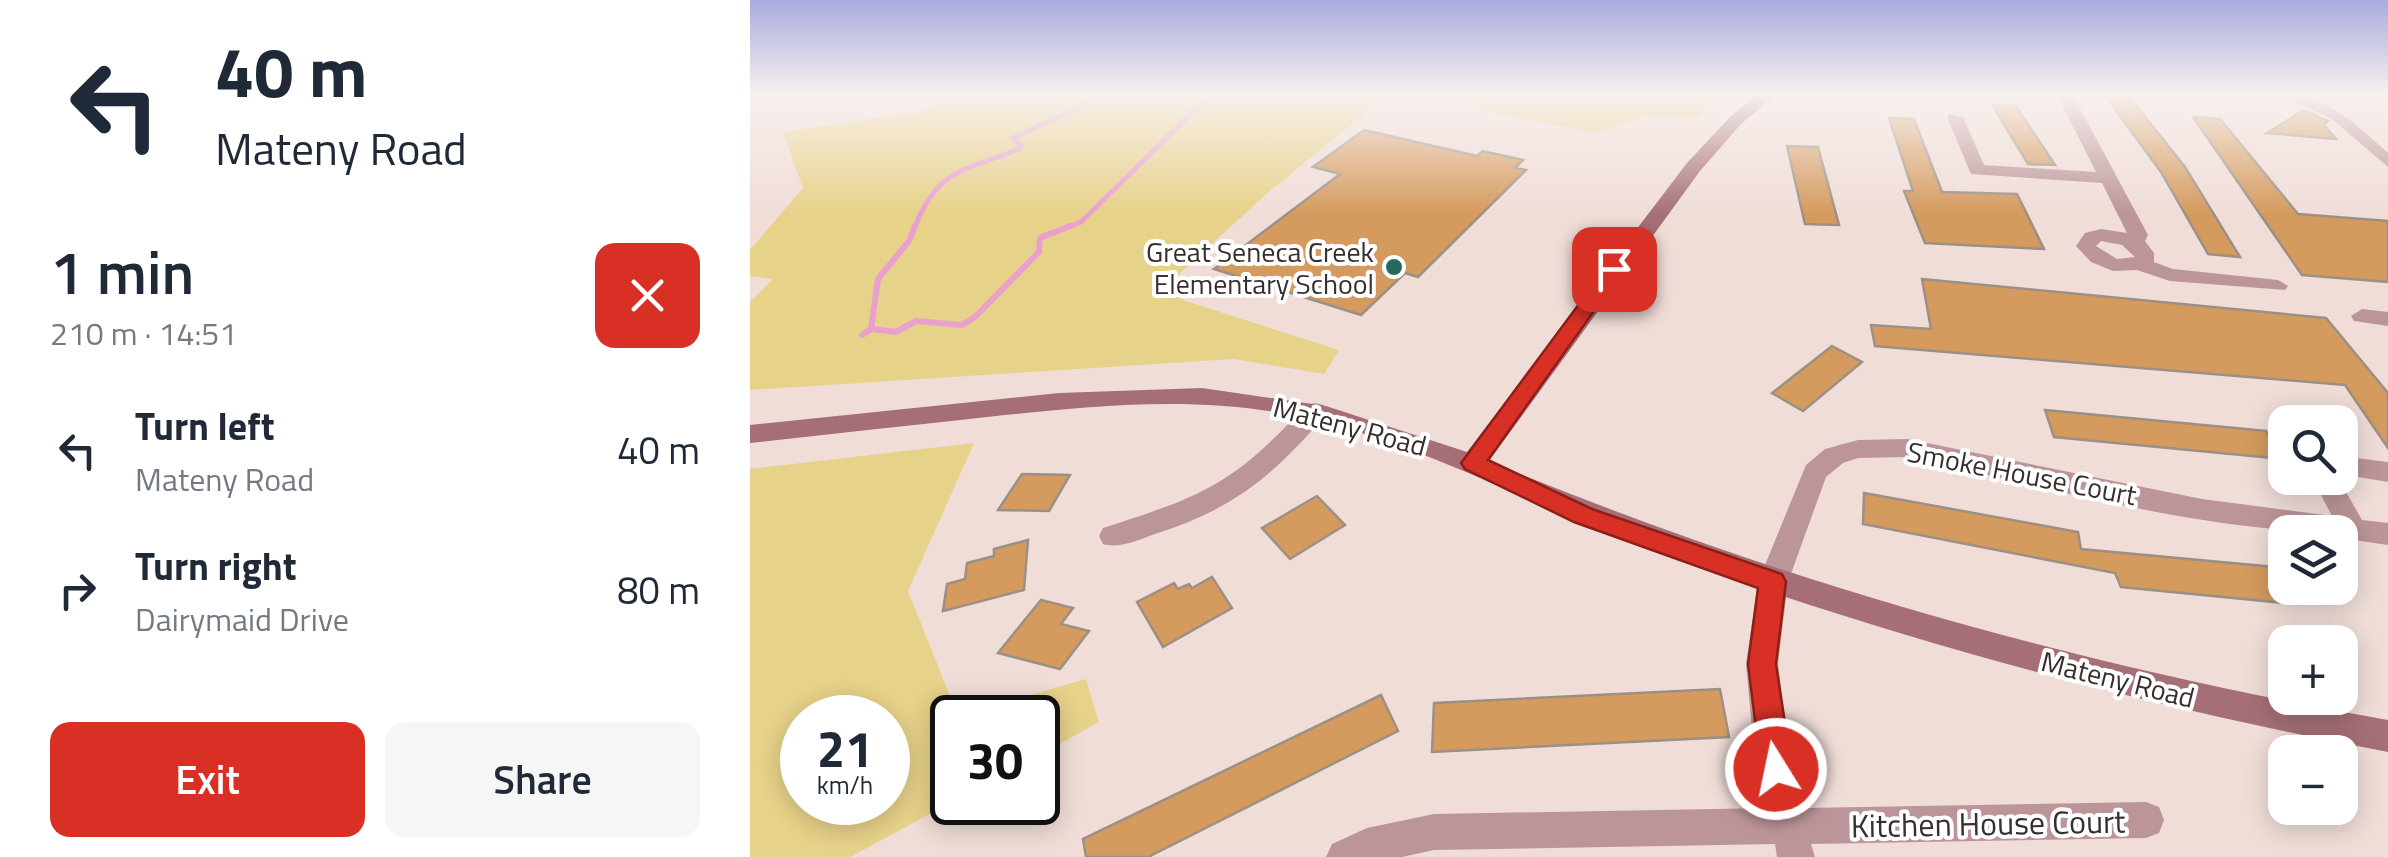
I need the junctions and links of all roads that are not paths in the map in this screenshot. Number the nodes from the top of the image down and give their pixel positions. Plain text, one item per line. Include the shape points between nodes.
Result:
1 (1721, 134) edge
2 (1962, 134) edge
3 (2085, 134) edge
4 (2358, 134) edge
5 (2388, 162) edge
6 (2108, 178) junction
7 (2278, 286) dead end
8 (2362, 316) dead end
9 (2388, 319) edge
10 (1315, 411) junction
11 (750, 434) edge
12 (1473, 463) junction
13 (2358, 468) edge
14 (2388, 472) edge
15 (2268, 518) edge
16 (2358, 530) edge
17 (2388, 534) edge
18 (1113, 536) dead end
19 (1772, 582) junction
20 (2388, 736) edge
21 (2146, 820) dead end
22 (1792, 842) edge
23 (1410, 847) edge
24 (1345, 857) edge

1 - 12 street
2 - 6 street via 1976,170
3 - 6 street
4 - 5 street
6 - 7 street via 2138,235 2137,254 2170,276
8 - 9 street
10 - 11 street, Mateny Road via 1213,396 1128,394
10 - 12 street, Mateny Road
10 - 18 street via 1274,458 1227,496 1188,515
12 - 19 street, Mateny Road via 1583,516
13 - 14 street
15 - 19 street, Smoke House Court via 1908,448 1858,448 1814,472
16 - 17 street, Smoke House Court
19 - 20 street, Mateny Road via 2091,675
19 - 22 street, Smoke House Court via 1762,664
21 - 22 street, Kitchen House Court
22 - 23 street, Kitchen House Court via 1434,832
23 - 24 street, Kitchen House Court via 1367,846

